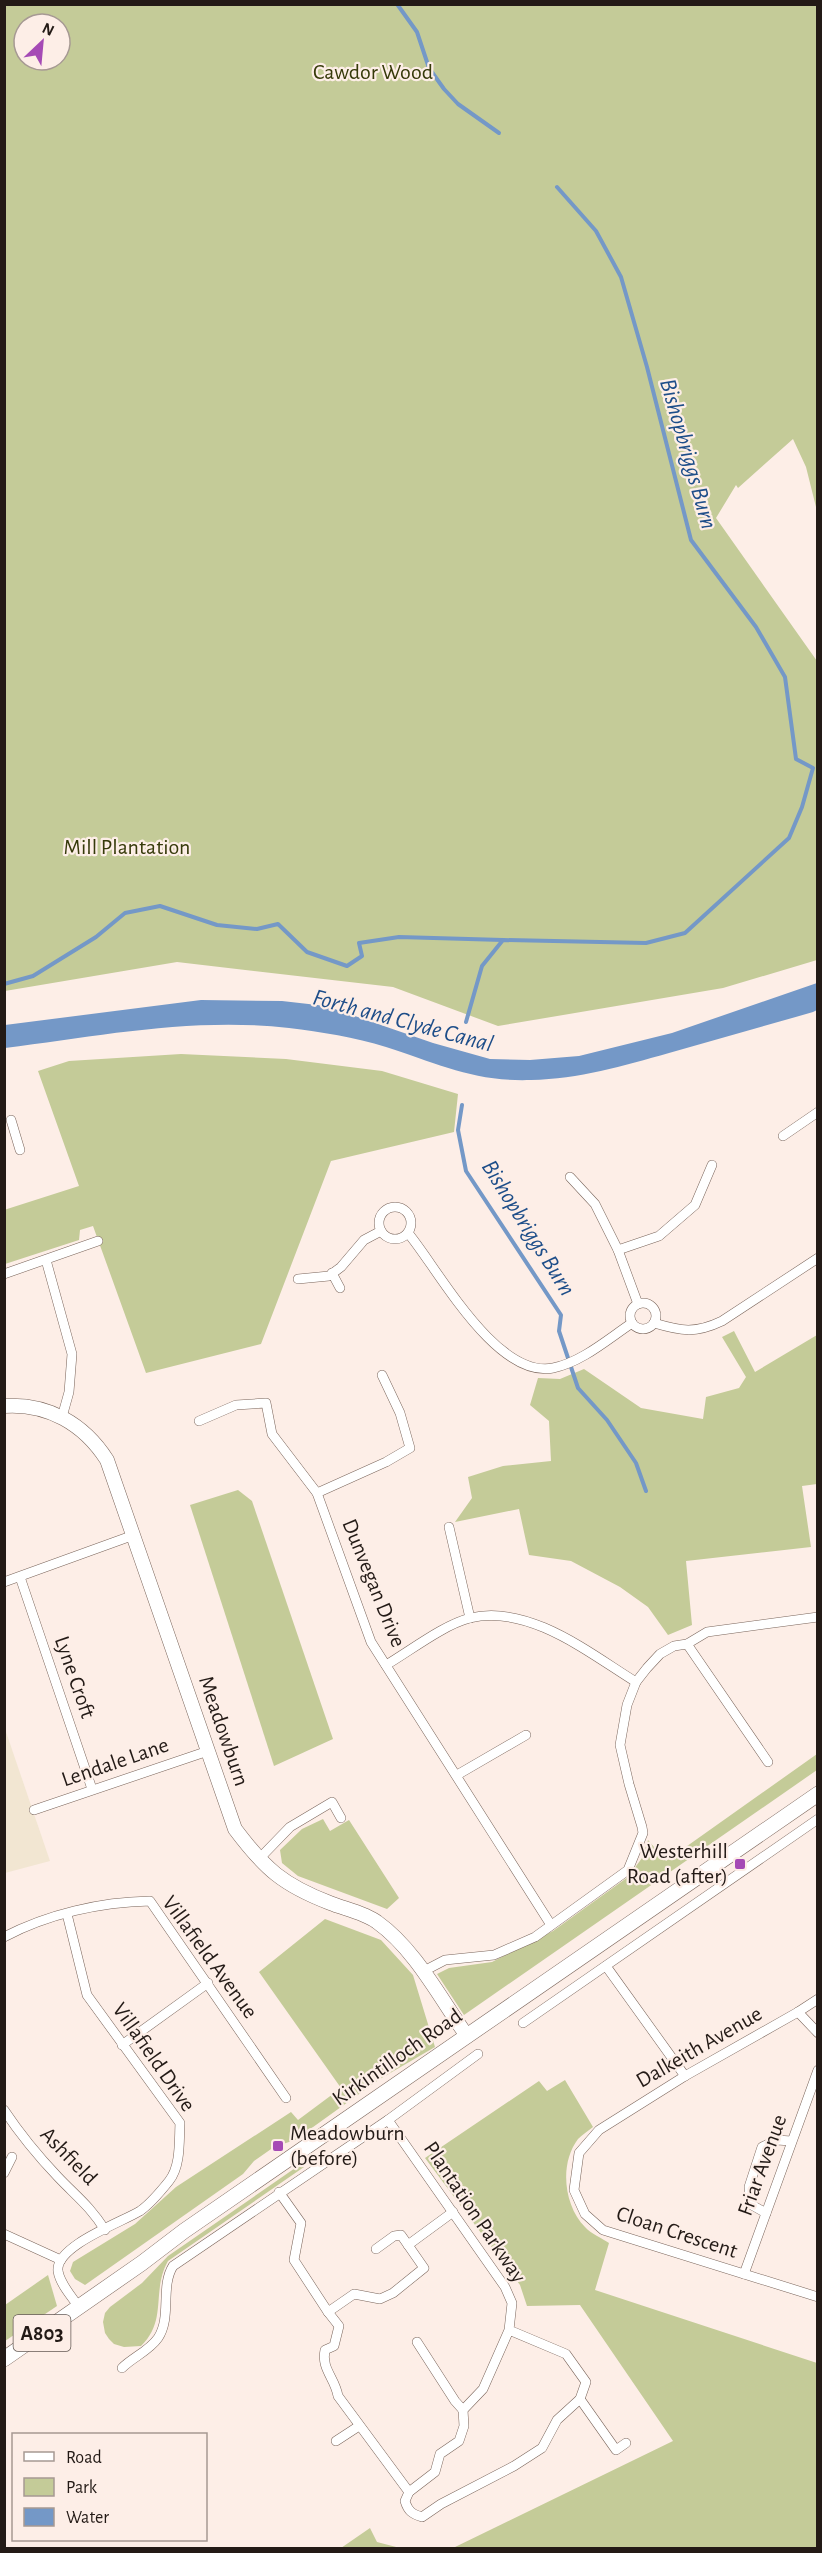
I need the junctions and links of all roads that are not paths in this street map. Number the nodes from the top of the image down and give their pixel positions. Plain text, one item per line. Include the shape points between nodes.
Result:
1 (818, 1112) edge
2 (11, 1120) dead end
3 (15, 1134) junction
4 (783, 1136) dead end
5 (4, 1138) edge
6 (20, 1150) dead end
7 (712, 1165) dead end
8 (570, 1177) dead end
9 (381, 1231) junction
10 (408, 1233) junction
11 (98, 1241) dead end
12 (618, 1250) junction
13 (818, 1258) edge
14 (46, 1260) junction
15 (4, 1274) edge
16 (332, 1274) junction
17 (298, 1279) dead end
18 (340, 1288) dead end
19 (638, 1304) junction
20 (632, 1323) junction
21 (654, 1323) junction
22 (382, 1375) dead end
23 (4, 1406) edge
24 (62, 1417) junction
25 (199, 1421) dead end
26 (317, 1493) junction
27 (449, 1527) dead end
28 (134, 1535) junction
29 (20, 1577) junction
30 (4, 1582) edge
31 (818, 1617) edge
32 (470, 1618) junction
33 (687, 1644) junction
34 (386, 1665) junction
35 (636, 1682) junction
36 (526, 1735) dead end
37 (207, 1751) junction
38 (768, 1762) dead end
39 (457, 1775) junction
40 (93, 1789) junction
41 (818, 1794) edge
42 (34, 1810) dead end
43 (341, 1818) dead end
44 (818, 1819) edge
45 (258, 1860) junction
46 (67, 1914) junction
47 (551, 1925) junction
48 (4, 1937) edge
49 (606, 1965) junction
50 (422, 1972) junction
51 (208, 1983) junction
52 (818, 1999) edge
53 (798, 2012) junction
54 (523, 2023) dead end
55 (818, 2033) edge
56 (467, 2036) junction
57 (122, 2045) junction
58 (478, 2054) dead end
59 (818, 2070) edge
60 (685, 2076) junction
61 (286, 2098) dead end
62 (4, 2110) edge
63 (388, 2120) junction
64 (599, 2130) joint
65 (791, 2141) junction
66 (12, 2157) dead end
67 (4, 2174) edge
68 (279, 2192) junction
69 (453, 2212) junction
70 (766, 2213) junction
71 (105, 2230) junction
72 (4, 2234) edge
73 (408, 2245) junction
74 (376, 2249) dead end
75 (61, 2260) junction
76 (744, 2274) junction
77 (818, 2298) edge
78 (79, 2307) junction
79 (328, 2312) junction
80 (509, 2331) junction
81 (417, 2342) dead end
82 (4, 2359) edge
83 (122, 2368) dead end
84 (580, 2399) junction
85 (464, 2410) junction
86 (359, 2426) junction
87 (336, 2441) dead end
88 (626, 2443) dead end
89 (409, 2492) junction

1 - 4 street
2 - 3 street
3 - 5 street
3 - 6 street
7 - 12 street via 695,1205 658,1236
8 - 12 street via 595,1204
9 - 10 street via 392,1239 401,1239
9 - 10 street via 382,1214 396,1207 410,1216
9 - 16 street via 364,1240
10 - 20 street via 465,1312 495,1344 524,1365 552,1368 582,1356
11 - 14 street
12 - 19 street
13 - 21 street via 722,1322 705,1329 682,1331
14 - 15 street
14 - 24 street via 72,1354
16 - 17 street
16 - 18 street
19 - 20 street via 630,1312
19 - 21 street via 653,1307
20 - 21 street via 643,1329
22 - 26 street via 400,1413 410,1448
23 - 24 street, Meadowburn via 38,1408
24 - 28 street, Meadowburn via 83,1431 107,1460
25 - 26 street, Dunvegan Drive via 236,1405 266,1403 272,1434
26 - 34 street, Dunvegan Drive via 371,1642
27 - 32 street
28 - 29 street
28 - 37 street, Meadowburn
29 - 30 street
29 - 40 street, Lyne Croft
31 - 33 street via 707,1632
32 - 34 street
32 - 35 street via 497,1617 552,1630
33 - 35 street via 660,1654
33 - 38 street
34 - 39 street, Dunvegan Drive
35 - 47 street via 627,1705 620,1745 643,1833 628,1870
36 - 39 street
37 - 40 street, Lendale Lane
37 - 45 street, Meadowburn via 235,1828
39 - 47 street, Dunvegan Drive
40 - 42 street, Lendale Lane
41 - 56 main road, Kirkintilloch Road / A803
43 - 45 street via 332,1802 290,1827
44 - 49 street
45 - 50 street, Meadowburn via 303,1893 375,1920 404,1944
46 - 48 street, Villafield Avenue
46 - 51 street, Villafield Avenue via 118,1902 150,1901
46 - 57 street, Villafield Drive via 87,1995
47 - 50 street via 535,1937 494,1955 445,1960
49 - 54 street
49 - 60 street
50 - 56 street, Meadowburn
51 - 57 street
51 - 61 street, Villafield Avenue
52 - 53 street, Dalkeith Avenue
53 - 55 street
53 - 60 street, Dalkeith Avenue
56 - 78 main road, Kirkintilloch Road / A803
57 - 71 street, Villafield Drive via 180,2123 177,2161 170,2180 142,2210
58 - 63 street, Kirkintilloch Road
59 - 65 street, Friar Avenue
60 - 64 street, Dalkeith Avenue
62 - 71 street, Ashfield via 59,2178 91,2208
63 - 68 street, Kirkintilloch Road
63 - 69 street, Plantation Parkway
64 - 76 street, Cloan Crescent via 579,2153 574,2190 585,2214 594,2223 603,2230
65 - 70 street, Friar Avenue
65 - 70 street via 777,2140 762,2147 749,2187 750,2204
66 - 67 street
68 - 79 street via 301,2223 294,2260
68 - 83 street, Kirkintilloch Road via 172,2266 161,2333
69 - 73 street
69 - 80 street, Plantation Parkway via 505,2287 512,2303
70 - 76 street, Friar Avenue
71 - 75 street, Villafield Drive via 68,2250
72 - 75 street
73 - 74 street via 401,2235
73 - 79 street via 424,2268 412,2279 380,2300 354,2294
75 - 78 street via 61,2279
76 - 77 street, Cloan Crescent
78 - 82 main road, Kirkintilloch Road / A803
79 - 86 street via 339,2326 334,2346 325,2350 324,2367
80 - 84 street via 566,2354 586,2382
80 - 85 street, Plantation Parkway via 483,2389
81 - 85 street via 454,2402
84 - 88 street via 616,2450
84 - 89 street via 557,2420 542,2448 422,2517 408,2510 405,2501
85 - 89 street via 459,2441 440,2454 435,2472
86 - 87 street
86 - 89 street

